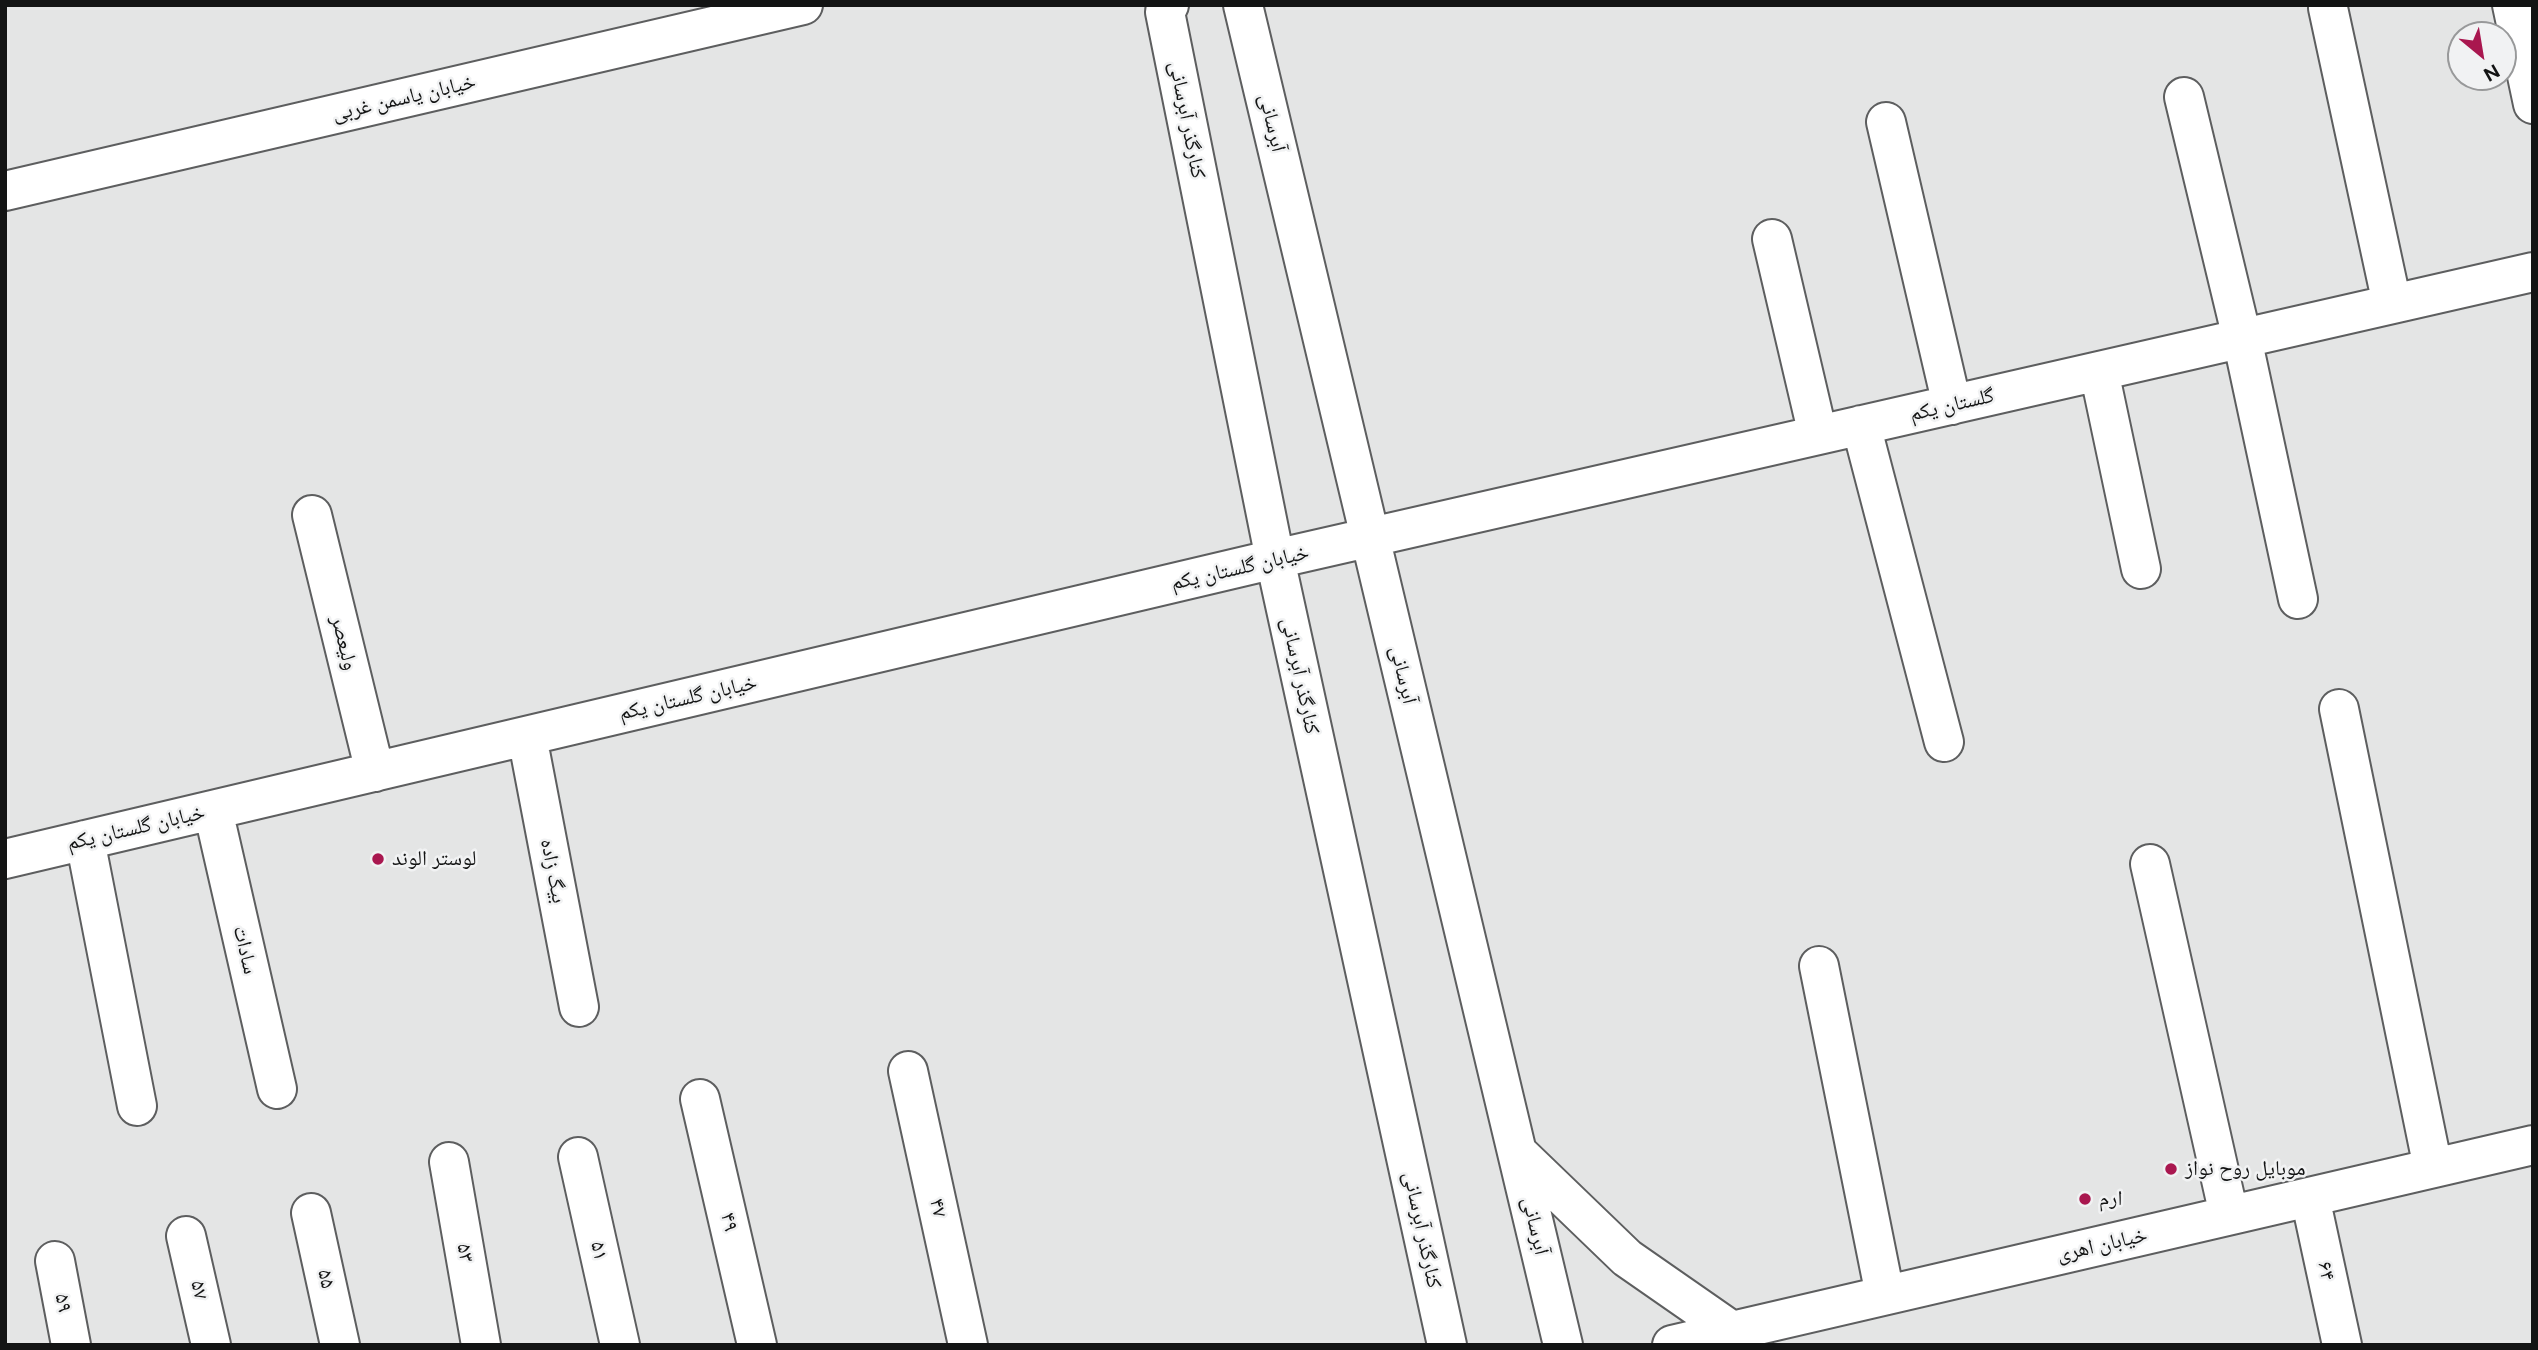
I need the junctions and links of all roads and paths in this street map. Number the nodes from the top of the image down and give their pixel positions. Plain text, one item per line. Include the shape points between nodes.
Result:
1 (803, 5) edge
2 (1169, 5) edge
3 (1243, 5) edge
4 (2512, 5) edge
5 (2328, 8) dead end
6 (2184, 97) dead end
7 (2533, 104) edge
8 (1886, 122) dead end
9 (5, 191) edge
10 (1772, 239) dead end
11 (2533, 272) edge
12 (2392, 304) junction
13 (2242, 338) junction
14 (2099, 371) junction
15 (1952, 405) junction
16 (1861, 425) junction
17 (1818, 435) junction
18 (312, 515) dead end
19 (1370, 537) junction
20 (1275, 559) junction
21 (2141, 569) dead end
22 (2298, 599) dead end
23 (2339, 709) dead end
24 (527, 736) junction
25 (1944, 742) dead end
26 (375, 772) junction
27 (213, 810) junction
28 (85, 840) junction
29 (5, 859) edge
30 (2150, 864) dead end
31 (1819, 967) dead end
32 (579, 1007) dead end
33 (908, 1071) dead end
34 (277, 1089) dead end
35 (700, 1099) dead end
36 (137, 1106) dead end
37 (2533, 1145) edge
38 (1518, 1153) junction
39 (578, 1157) dead end
40 (449, 1162) dead end
41 (2433, 1168) junction
42 (2310, 1196) junction
43 (311, 1213) dead end
44 (2229, 1216) junction
45 (186, 1236) dead end
46 (55, 1261) dead end
47 (1885, 1295) junction
48 (1788, 1331) edge
49 (1728, 1338) edge
50 (71, 1345) edge
51 (211, 1345) edge
52 (340, 1345) edge
53 (481, 1345) edge
54 (620, 1345) edge
55 (757, 1345) edge
56 (968, 1345) edge
57 (1447, 1345) edge
58 (1563, 1345) edge
59 (1672, 1345) edge
60 (2342, 1345) edge

1 - 9 street, خیابان یاسمن غربی
2 - 20 street, کنارگذر آبرسانی via 1166,12
3 - 19 street, آبرسانی
4 - 7 street
5 - 12 street
6 - 13 street
8 - 15 street
10 - 17 street
11 - 12 street, گلستان یکم
12 - 13 street, گلستان یکم
13 - 14 street, گلستان یکم
13 - 22 street
14 - 15 street, گلستان یکم
14 - 21 street
15 - 16 street, گلستان یکم
16 - 17 street, گلستان یکم
16 - 25 street
17 - 19 street, گلستان یکم
18 - 26 street, ولیعصر
19 - 20 street, خیابان گلستان یکم
19 - 38 street, آبرسانی
20 - 24 street, خیابان گلستان یکم
20 - 57 street, کنارگذر آبرسانی
23 - 41 street
24 - 26 street, خیابان گلستان یکم
24 - 32 street, بیگ زاده
26 - 27 street, خیابان گلستان یکم
27 - 28 street, خیابان گلستان یکم
27 - 34 street, سادات
28 - 29 street, خیابان گلستان یکم
28 - 36 street
30 - 44 street
31 - 47 street
33 - 56 street, ۴۷
35 - 55 street, ۴۹
37 - 41 street, خیابان اهری
38 - 49 street via 1626,1258
38 - 58 street, آبرسانی
39 - 54 street, ۵۱
40 - 53 street, ۵۳
41 - 42 street, خیابان اهری
42 - 44 street, خیابان اهری
42 - 60 street, ۶۴
43 - 52 street, ۵۵
44 - 47 street, خیابان اهری
45 - 51 street, ۵۷
46 - 50 street, ۵۹
47 - 48 street, خیابان اهری
48 - 49 street, خیابان اهری
49 - 59 street, خیابان اهری

